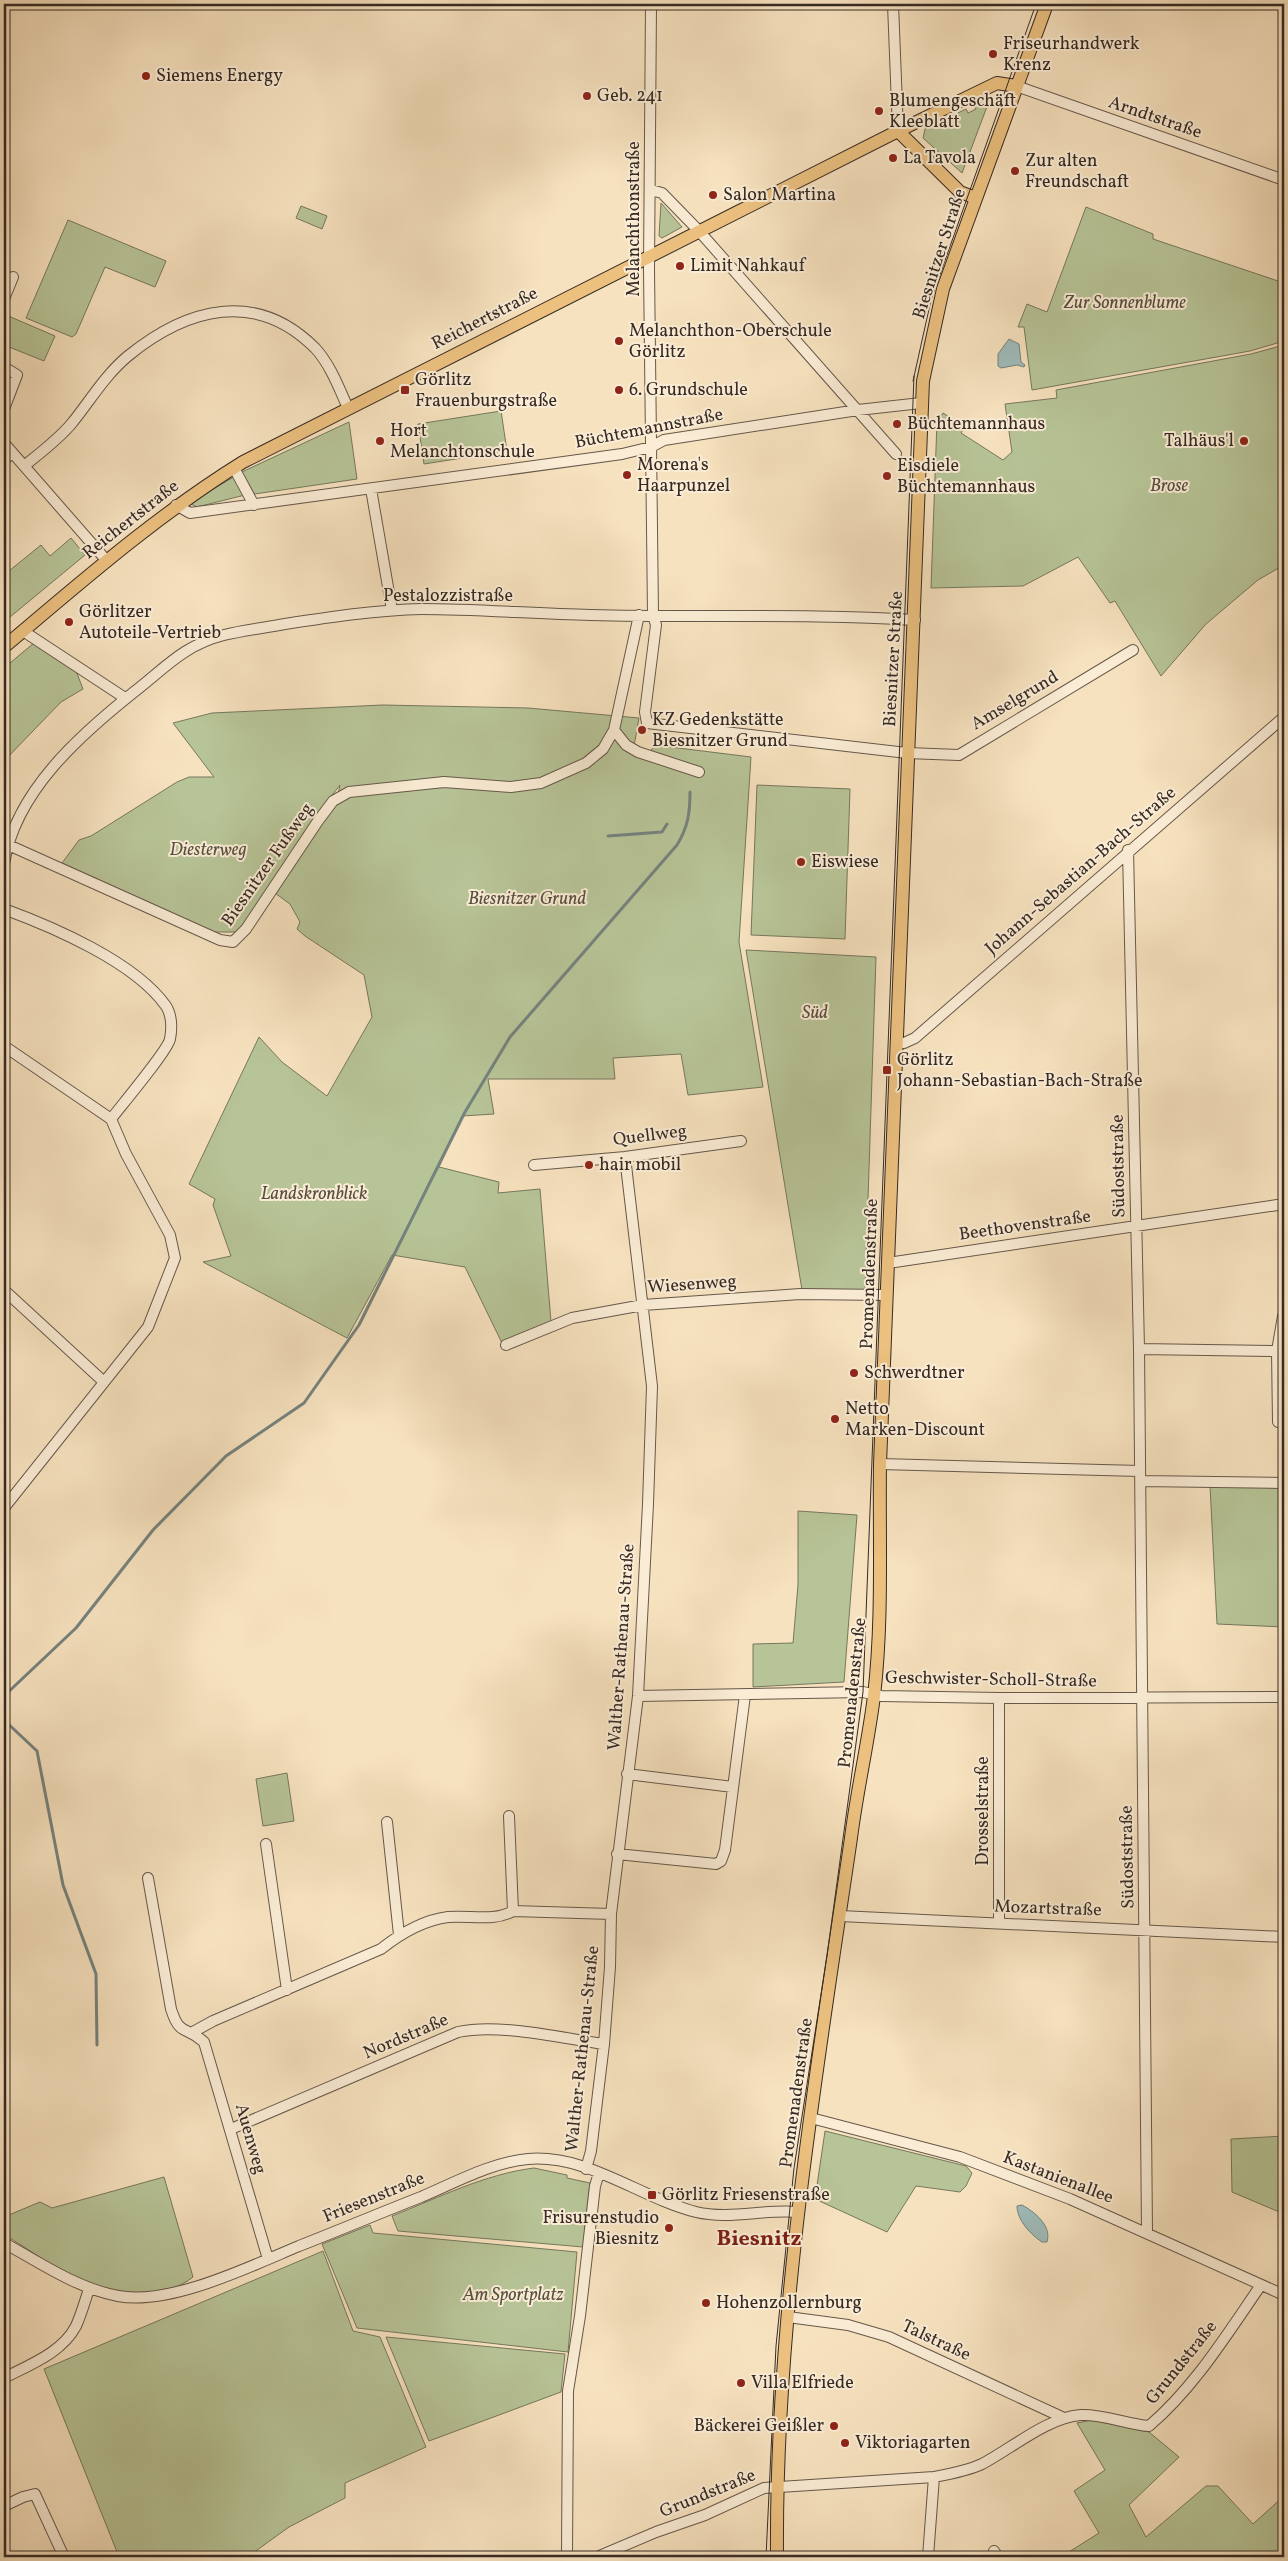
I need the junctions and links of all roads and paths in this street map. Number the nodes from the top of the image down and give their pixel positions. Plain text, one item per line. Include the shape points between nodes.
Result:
1 (652, 4) edge
2 (893, 4) edge
3 (1047, 4) edge
4 (1016, 86) junction
5 (898, 130) junction
6 (1284, 180) edge
7 (651, 190) junction
8 (976, 198) junction
9 (698, 231) junction
10 (650, 256) junction
11 (13, 277) dead end
12 (4, 299) edge
13 (4, 367) edge
14 (922, 403) junction
15 (348, 408) junction
16 (4, 409) edge
17 (858, 410) junction
18 (4, 443) edge
19 (651, 447) junction
20 (12, 453) junction
21 (896, 454) dead end
22 (4, 460) edge
23 (24, 466) junction
24 (234, 468) junction
25 (371, 489) junction
26 (176, 505) junction
27 (254, 505) junction
28 (107, 561) junction
29 (392, 610) junction
30 (653, 614) junction
31 (639, 615) junction
32 (914, 620) junction
33 (23, 631) junction
34 (4, 647) edge
35 (1133, 650) dead end
36 (125, 698) junction
37 (1284, 716) edge
38 (614, 730) junction
39 (907, 753) junction
40 (699, 772) dead end
41 (905, 826) joint
42 (5, 844) edge
43 (1128, 850) junction
44 (4, 864) edge
45 (4, 909) edge
46 (897, 1043) junction
47 (4, 1046) edge
48 (112, 1119) junction
49 (741, 1141) dead end
50 (625, 1156) junction
51 (534, 1165) dead end
52 (1284, 1204) edge
53 (1136, 1224) junction
54 (888, 1263) junction
55 (4, 1290) edge
56 (888, 1294) junction
57 (643, 1305) junction
58 (1283, 1316) edge
59 (506, 1345) dead end
60 (1139, 1349) junction
61 (1277, 1351) junction
62 (104, 1382) junction
63 (1278, 1422) dead end
64 (880, 1464) junction
65 (1140, 1476) junction
66 (1283, 1483) edge
67 (4, 1508) edge
68 (745, 1695) junction
69 (874, 1695) junction
70 (638, 1696) junction
71 (1143, 1697) junction
72 (999, 1698) junction
73 (1284, 1698) edge
74 (627, 1774) junction
75 (733, 1788) junction
76 (509, 1816) dead end
77 (387, 1822) dead end
78 (266, 1844) dead end
79 (617, 1854) junction
80 (148, 1878) dead end
81 (513, 1911) junction
82 (611, 1914) junction
83 (840, 1916) junction
84 (998, 1924) junction
85 (1146, 1929) junction
86 (399, 1935) junction
87 (1284, 1936) edge
88 (287, 1990) junction
89 (193, 2032) junction
90 (604, 2044) junction
91 (811, 2118) junction
92 (231, 2129) junction
93 (586, 2169) junction
94 (599, 2173) junction
95 (797, 2212) junction
96 (1147, 2232) junction
97 (4, 2243) edge
98 (268, 2259) junction
99 (1261, 2285) junction
100 (89, 2289) junction
101 (1284, 2295) edge
102 (788, 2316) junction
103 (4, 2378) edge
104 (1064, 2418) junction
105 (934, 2477) junction
106 (778, 2486) junction
107 (4, 2506) edge
108 (64, 2557) edge
109 (567, 2557) edge
110 (597, 2557) edge
111 (777, 2557) edge
112 (928, 2557) edge

1 - 7 street, Melanchthonstraße
2 - 5 street
3 - 4 main road, Biesnitzer Straße
4 - 5 main road, Reichertstraße via 998,83
4 - 6 street, Arndtstraße
4 - 8 main road, Biesnitzer Straße
5 - 8 main road via 960,192
5 - 9 main road, Reichertstraße
7 - 9 street via 662,193
7 - 10 street, Melanchthonstraße
8 - 14 main road, Biesnitzer Straße via 938,307 923,381
9 - 10 main road, Reichertstraße
9 - 17 street
10 - 15 main road, Reichertstraße
10 - 19 street, Melanchthonstraße
11 - 12 street
13 - 16 street via 17,375
14 - 17 street, Büchtemannstraße
14 - 32 main road, Biesnitzer Straße
15 - 23 street via 315,349 284,324 267,316 220,310 165,332 128,356 100,384 71,425
15 - 24 main road, Reichertstraße
17 - 19 street, Büchtemannstraße via 664,440
17 - 21 street
18 - 20 street
19 - 25 street, Büchtemannstraße via 622,454
19 - 30 street, Melanchthonstraße
20 - 22 street
20 - 23 street
23 - 28 street
24 - 26 main road, Reichertstraße
24 - 27 street
25 - 27 street, Büchtemannstraße
25 - 29 street
26 - 27 street, Büchtemannstraße via 190,513
26 - 28 main road, Reichertstraße
28 - 33 main road, Reichertstraße
29 - 31 street, Pestalozzistraße
29 - 36 street, Pestalozzistraße via 224,635 195,645 172,659
30 - 31 street, Pestalozzistraße
30 - 32 street, Pestalozzistraße
30 - 39 street, Amselgrund via 656,625 645,712 648,723
31 - 38 street
32 - 39 main road, Biesnitzer Straße
33 - 34 main road, Reichertstraße
33 - 36 street
35 - 39 street, Amselgrund via 959,755
36 - 42 street, Pestalozzistraße via 51,768
37 - 43 street, Johann-Sebastian-Bach-Straße
38 - 40 street via 626,745 638,752
38 - 42 street, Biesnitzer Fußweg via 602,749 586,763 541,783 511,787 444,782 349,792 333,801 318,820 246,929 233,942 226,942
39 - 41 main road, Biesnitzer Straße
41 - 46 main road, Promenadenstraße
42 - 44 street, Pestalozzistraße
43 - 46 street, Johann-Sebastian-Bach-Straße via 915,1038
43 - 53 street, Südoststraße
45 - 48 street via 86,944 150,988 167,1007 171,1023 170,1042
46 - 54 main road, Promenadenstraße
47 - 48 street
48 - 62 street via 126,1154 170,1235 176,1258 148,1327
49 - 50 street, Quellweg
50 - 51 street, Quellweg
50 - 57 street, Walther-Rathenau-Straße
52 - 53 street, Beethovenstraße
53 - 54 street, Beethovenstraße
53 - 60 street, Südoststraße
54 - 56 main road, Promenadenstraße
55 - 62 street
56 - 57 street, Wiesenweg via 800,1294
56 - 64 main road, Promenadenstraße
57 - 59 street, Wiesenweg via 572,1318
57 - 70 street, Walther-Rathenau-Straße via 652,1386
58 - 61 street
60 - 61 street
60 - 65 street, Südoststraße
61 - 63 street
62 - 67 street
64 - 65 street
64 - 69 main road, Promenadenstraße via 880,1580
65 - 66 street
65 - 71 street, Südoststraße
68 - 69 street, Geschwister-Scholl-Straße via 858,1692
68 - 70 street, Geschwister-Scholl-Straße
68 - 75 street
69 - 72 street, Geschwister-Scholl-Straße
69 - 83 main road, Promenadenstraße
70 - 74 street, Walther-Rathenau-Straße
71 - 72 street, Geschwister-Scholl-Straße
71 - 73 street, Geschwister-Scholl-Straße
71 - 85 street, Südoststraße
72 - 84 street, Drosselstraße
74 - 75 street
74 - 79 street, Walther-Rathenau-Straße
75 - 79 street via 725,1850 721,1861 716,1864
76 - 81 street
77 - 86 street
78 - 88 street
79 - 82 street, Walther-Rathenau-Straße
80 - 89 street, Auenweg via 171,2010 177,2026
81 - 82 street
81 - 86 street via 502,1917 442,1918
82 - 90 street, Walther-Rathenau-Straße
83 - 84 street, Mozartstraße
83 - 91 main road, Promenadenstraße
84 - 85 street, Mozartstraße
85 - 87 street, Mozartstraße
85 - 96 street, Südoststraße
86 - 88 street via 382,1949
88 - 89 street
89 - 92 street, Auenweg via 204,2042
90 - 92 street, Nordstraße via 474,2028
90 - 93 street, Walther-Rathenau-Straße
91 - 95 main road, Promenadenstraße
91 - 96 street, Kastanienallee via 960,2157
92 - 98 street, Auenweg
93 - 94 street, Friesenstraße
93 - 98 street, Friesenstraße via 539,2158 504,2164
94 - 95 street, Friesenstraße via 697,2212
94 - 109 street, Walther-Rathenau-Straße via 568,2391
95 - 102 main road, Promenadenstraße
96 - 99 street, Kastanienallee
97 - 100 street, Friesenstraße
98 - 100 street, Friesenstraße via 175,2293 120,2297
99 - 101 street, Kastanienallee
99 - 104 street, Grundstraße via 1230,2331 1168,2410 1149,2426 1095,2415
100 - 103 street via 76,2326 63,2343
102 - 104 street, Talstraße via 848,2325 889,2337
102 - 106 main road, Promenadenstraße
104 - 105 street, Grundstraße via 981,2465
105 - 106 street, Grundstraße
105 - 112 street
106 - 110 street, Grundstraße via 764,2488
106 - 111 main road, Promenadenstraße
107 - 108 street via 35,2494

